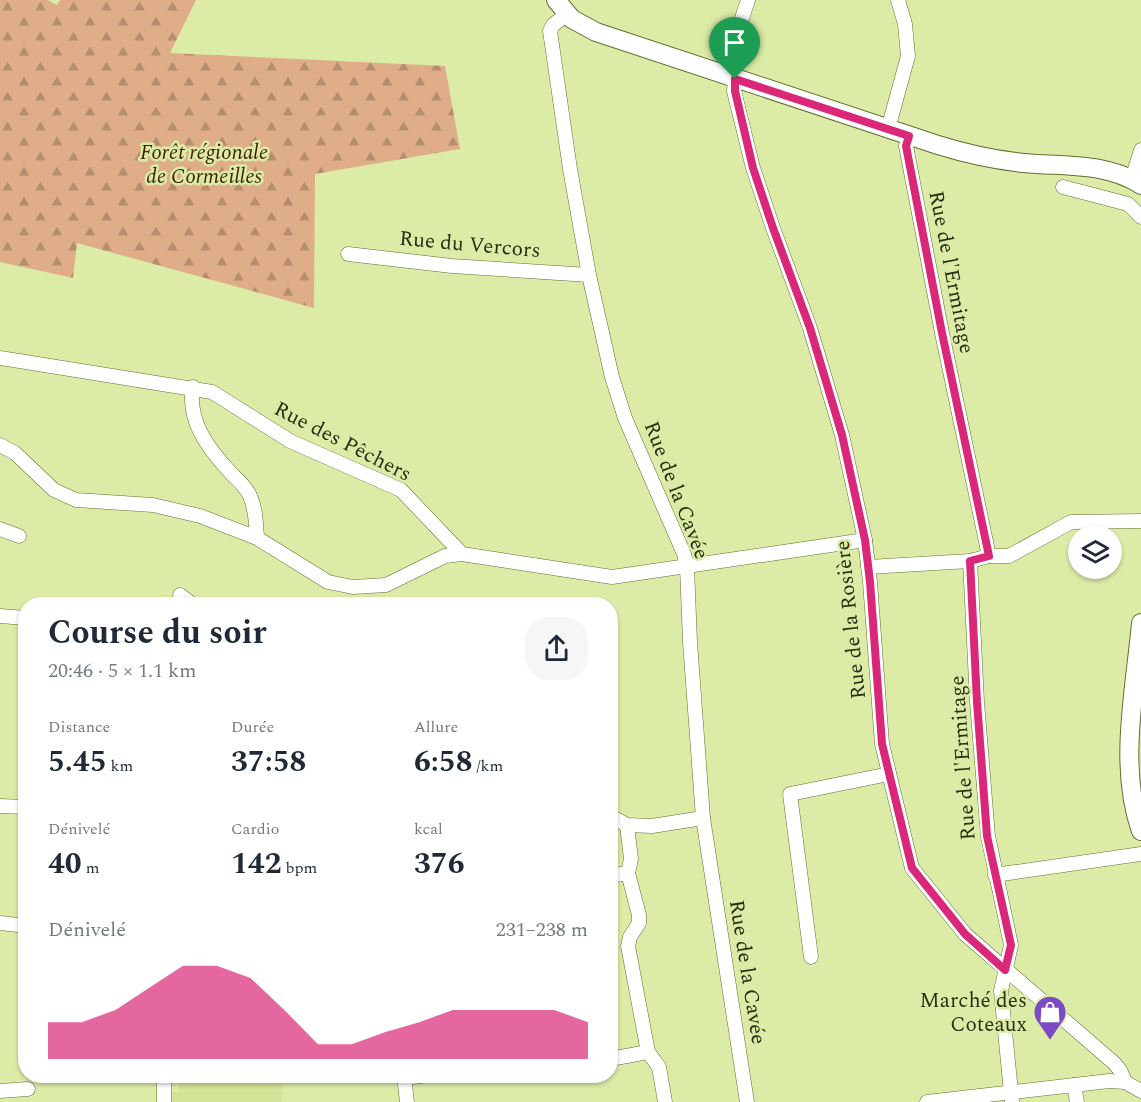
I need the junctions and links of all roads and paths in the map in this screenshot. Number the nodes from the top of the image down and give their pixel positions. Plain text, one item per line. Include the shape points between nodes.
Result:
1 (748, 0) edge
2 (898, 0) edge
3 (561, 7) edge
4 (729, 77) junction
5 (888, 129) junction
6 (909, 136) junction
7 (1141, 150) edge
8 (1136, 182) edge
9 (1063, 187) dead end
10 (1141, 217) edge
11 (348, 254) dead end
12 (589, 275) junction
13 (0, 358) edge
14 (193, 387) junction
15 (0, 445) edge
16 (1141, 521) edge
17 (0, 529) edge
18 (19, 536) dead end
19 (257, 538) junction
20 (865, 540) junction
21 (462, 554) junction
22 (989, 556) junction
23 (970, 561) junction
24 (687, 567) junction
25 (868, 567) junction
26 (180, 595) dead end
27 (183, 597) edge
28 (0, 616) edge
29 (18, 617) edge
30 (1141, 623) edge
31 (889, 774) junction
32 (0, 806) edge
33 (18, 807) edge
34 (703, 818) junction
35 (618, 820) edge
36 (627, 825) junction
37 (1141, 831) edge
38 (1141, 854) edge
39 (628, 873) junction
40 (618, 875) edge
41 (995, 875) junction
42 (0, 923) edge
43 (18, 925) edge
44 (811, 957) dead end
45 (1005, 970) junction
46 (648, 1052) junction
47 (618, 1058) edge
48 (1125, 1082) junction
49 (164, 1083) edge
50 (405, 1083) edge
51 (1074, 1085) junction
52 (28, 1089) dead end
53 (0, 1091) edge
54 (1141, 1091) edge
55 (1011, 1097) edge
56 (164, 1102) edge
57 (407, 1102) edge
58 (665, 1102) edge
59 (747, 1102) edge
60 (927, 1102) edge
61 (1077, 1102) edge

1 - 4 street
2 - 5 street via 908,56
3 - 4 street via 579,24 596,32
3 - 12 street, Rue de la Cavée via 550,31
4 - 5 street
4 - 20 street, Rue de la Rosière via 753,168 810,328 842,435
5 - 6 street
6 - 8 street via 967,154 1100,168
6 - 22 street, Rue de l'Ermitage via 906,146
7 - 8 street
9 - 10 street via 1128,204
11 - 12 street, Rue du Vercors
12 - 24 street, Rue de la Cavée via 618,397
13 - 14 street, Rue des Pêchers
14 - 19 street via 191,398 199,430 210,451 251,497
14 - 21 street, Rue des Pêchers via 212,392 290,441 401,490
15 - 19 street via 15,453 54,490 76,500 153,506 200,516
16 - 22 street via 1071,522 1009,556
17 - 18 street
19 - 21 street via 328,582 353,587 386,585 445,556
20 - 24 street
20 - 25 street, Rue de la Rosière
21 - 24 street via 612,577
22 - 23 street
23 - 25 street
23 - 41 street, Rue de l'Ermitage via 987,836
24 - 34 street, Rue de la Cavée
25 - 31 street, Rue de la Rosière via 882,744
26 - 27 street
28 - 29 street
30 - 37 street via 1129,766
31 - 44 street via 790,794
31 - 45 street, Rue de la Rosière via 912,868 965,934
32 - 33 street
34 - 36 street via 652,826
34 - 59 street, Rue de la Cavée
35 - 36 street
36 - 39 street via 631,859
38 - 41 street
39 - 40 street
39 - 46 street via 639,923 628,946
41 - 45 street, Rue de l'Ermitage via 1011,945
42 - 43 street
45 - 48 street, Rue de la Rosière via 1114,1063
45 - 55 street, Rue de l'Ermitage via 1001,991
46 - 47 street
46 - 58 street via 659,1067
48 - 51 street
48 - 54 street
49 - 56 street
50 - 57 street
51 - 55 street
51 - 61 street
52 - 53 street
55 - 60 street

